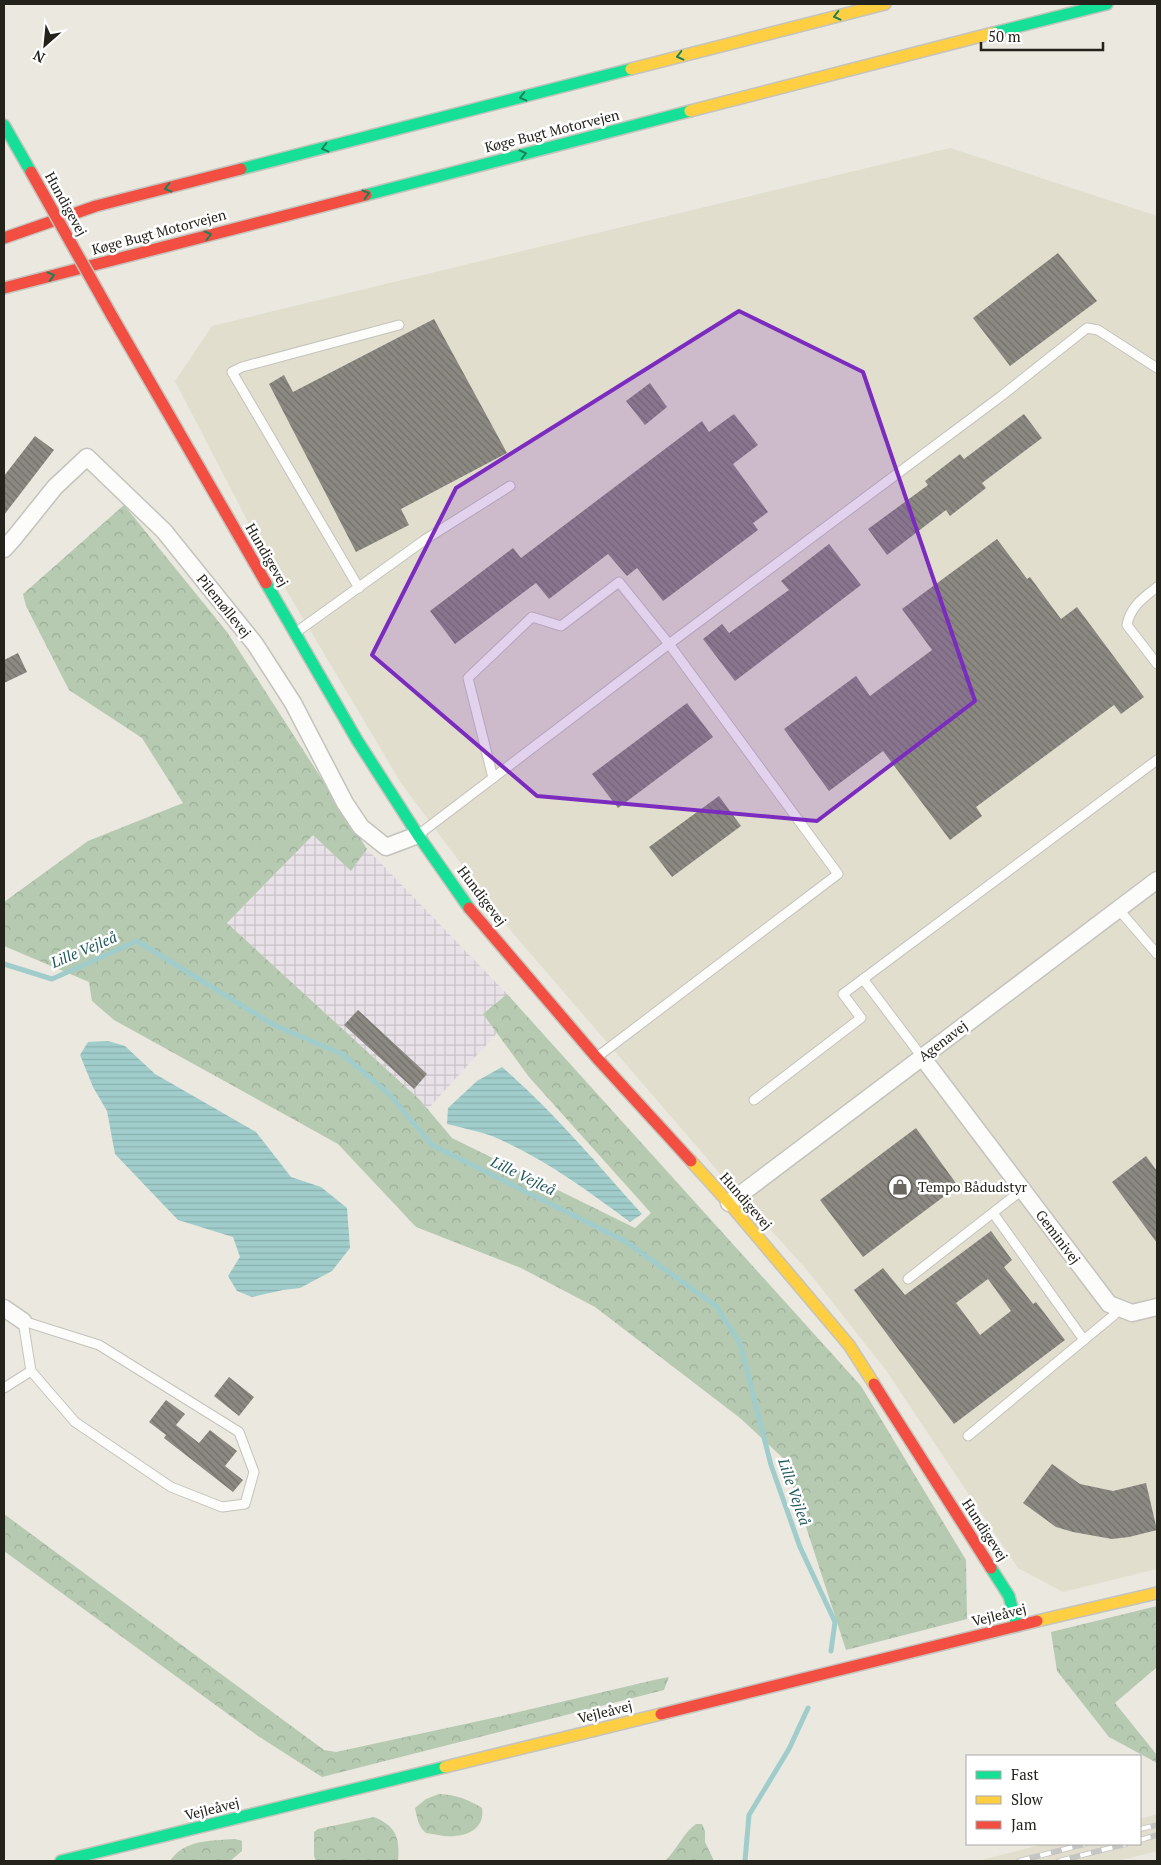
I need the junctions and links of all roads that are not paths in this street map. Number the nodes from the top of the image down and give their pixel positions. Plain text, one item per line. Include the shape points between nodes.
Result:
1 (885, 4) edge
2 (1107, 4) edge
3 (4, 125) edge
4 (96, 206) junction
5 (41, 214) dead end
6 (4, 238) edge
7 (4, 288) edge
8 (399, 325) dead end
9 (1157, 368) edge
10 (510, 486) dead end
11 (4, 548) edge
12 (1157, 587) edge
13 (358, 588) junction
14 (295, 633) junction
15 (669, 644) junction
16 (1157, 664) edge
17 (1157, 760) edge
18 (494, 778) junction
19 (418, 835) junction
20 (1157, 880) edge
21 (1119, 910) junction
22 (1157, 954) edge
23 (863, 979) junction
24 (596, 1057) junction
25 (922, 1057) junction
26 (754, 1100) dead end
27 (1022, 1190) junction
28 (729, 1203) junction
29 (993, 1213) junction
30 (908, 1279) dead end
31 (1157, 1307) edge
32 (4, 1308) edge
33 (1120, 1308) junction
34 (23, 1321) junction
35 (1084, 1340) junction
36 (32, 1371) junction
37 (4, 1388) edge
38 (968, 1436) dead end
39 (1157, 1593) edge
40 (1017, 1626) junction
41 (61, 1861) edge

1 -> 4 main road
7 -> 2 main road, Køge Bugt Motorvejen
3 - 14 main road, Hundigevej, bridge
4 - 5 main road
4 - 6 main road
8 - 13 lane via 232,372
9 - 15 lane via 1098,330 1086,328 1000,397
10 - 13 lane via 426,539
11 - 19 street, Pilemøllevej via 55,487 87,456 164,531 255,644 293,703 345,804 361,827 386,847
12 - 16 lane via 1137,602 1127,625
13 - 14 lane
14 - 19 main road, Hundigevej via 356,740
15 - 18 lane
15 - 18 lane via 619,582 560,626 532,617 468,678
15 - 24 lane via 838,874
17 - 23 lane
18 - 19 lane
19 - 24 main road, Hundigevej via 470,909
20 - 21 street, Agenavej
21 - 22 lane
21 - 25 street, Agenavej
23 - 25 lane
23 - 26 lane via 843,994 861,1018
24 - 28 main road, Hundigevej
25 - 27 street, Geminivej
25 - 28 street, Agenavej
27 - 29 lane
27 - 33 street, Geminivej via 1109,1304
28 - 40 main road, Hundigevej via 849,1344 1009,1596
29 - 30 lane
29 - 35 lane
31 - 33 street via 1132,1313
32 - 34 street
33 - 35 lane
34 - 36 lane
34 - 36 lane via 99,1345 239,1432 254,1472 245,1504 222,1507 171,1487 75,1422
35 - 38 lane
36 - 37 lane
39 - 40 main road, Vejleåvej
40 - 41 main road, Vejleåvej

